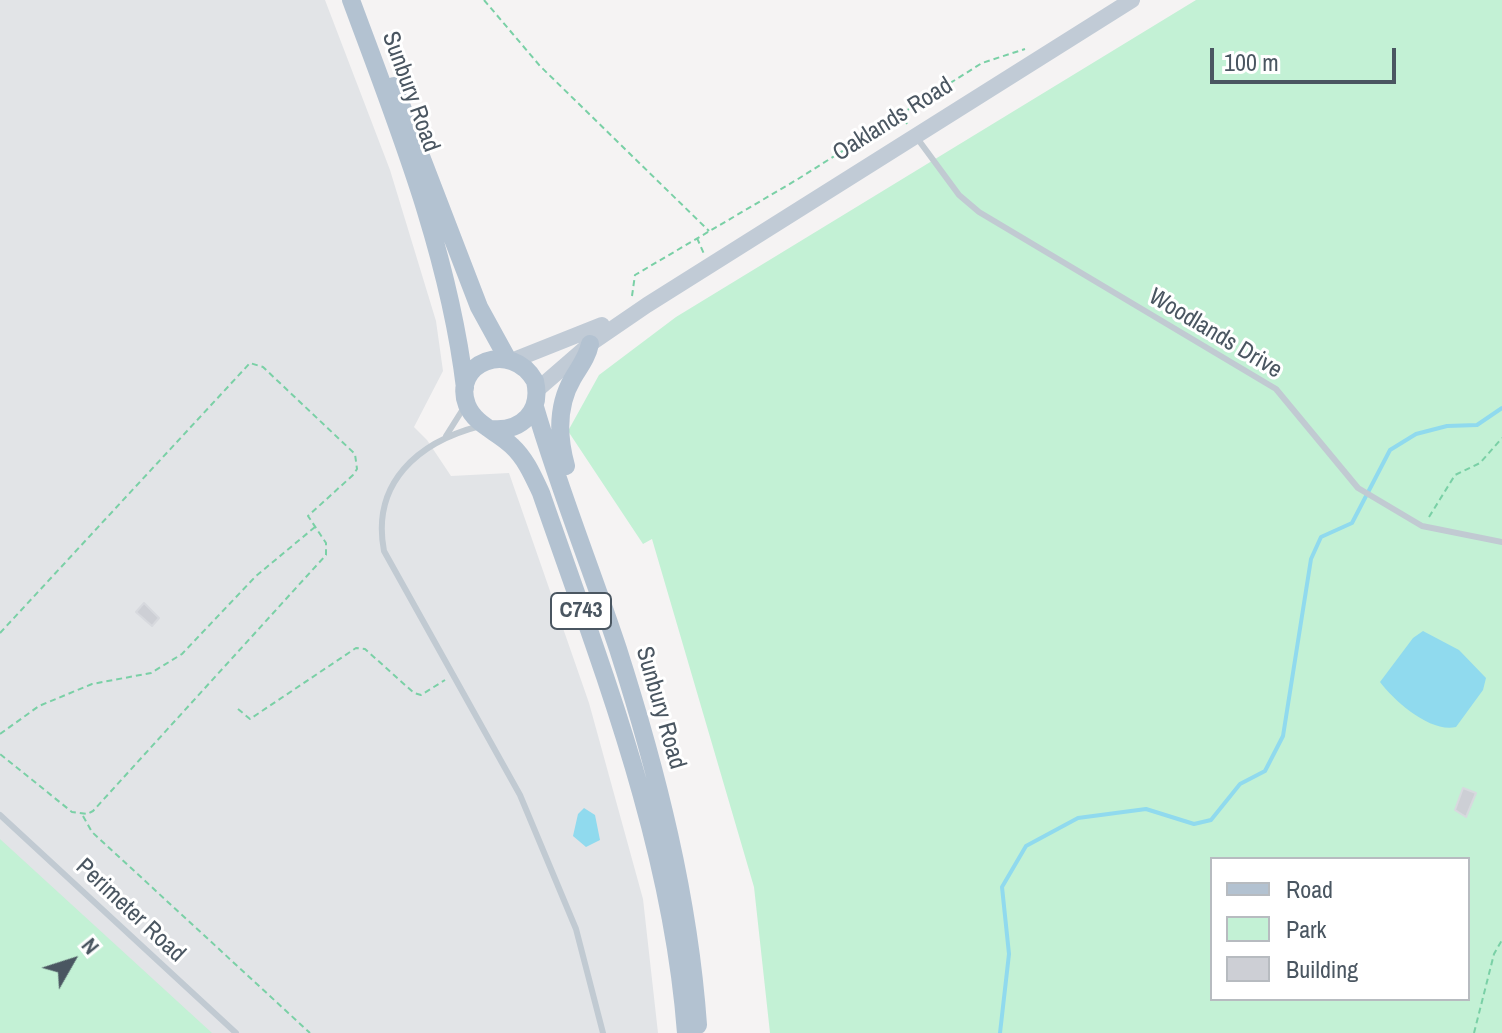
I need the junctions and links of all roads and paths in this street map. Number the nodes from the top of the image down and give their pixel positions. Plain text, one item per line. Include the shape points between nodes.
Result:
1 (352, 0) edge
2 (484, 0) edge
3 (1132, 0) edge
4 (1026, 49) dead end
5 (915, 135) junction
6 (709, 231) junction
7 (682, 283) junction
8 (632, 309) junction
9 (587, 339) junction
10 (511, 359) junction
11 (465, 395) junction
12 (536, 398) junction
13 (488, 427) junction
14 (1502, 438) edge
15 (441, 442) junction
16 (1422, 526) junction
17 (315, 527) junction
18 (1502, 542) edge
19 (0, 633) edge
20 (618, 649) junction
21 (453, 676) junction
22 (238, 709) dead end
23 (0, 734) edge
24 (0, 754) edge
25 (83, 814) junction
26 (0, 815) edge
27 (1502, 940) edge
28 (236, 1033) edge
29 (310, 1033) edge
30 (603, 1033) edge
31 (686, 1033) edge
32 (698, 1033) edge
33 (1474, 1033) edge

1 - 10 main road, Sunbury Road / C743 via 415,134 479,307
1 - 11 main road, Sunbury Road / C743 via 436,236
2 - 6 path via 540,66
3 - 5 main road, Oaklands Road
4 - 6 path via 982,63
5 - 7 main road, Oaklands Road
5 - 16 lane, Woodlands Drive via 943,177 979,212 1276,389 1358,488
6 - 8 path via 635,275
7 - 8 main road, Oaklands Road
7 - 9 main road, Oaklands Road
8 - 9 main road, Oaklands Road
9 - 10 main road, Oaklands Road
9 - 12 main road, Oaklands Road
9 - 20 main road via 587,357 566,391 560,444
10 - 11 main road via 496,358 475,368
10 - 12 main road, C743 via 530,372
11 - 13 main road, C743 via 472,416
11 - 15 lane
12 - 13 main road via 522,423
12 - 20 main road, Sunbury Road / C743
13 - 15 lane
13 - 31 main road, Sunbury Road / C743 via 525,460 541,493 623,732 663,875
14 - 16 path via 1480,463 1455,475
15 - 21 lane via 395,476 381,535 390,567
16 - 18 lane, Woodlands Drive
17 - 19 path via 308,516 353,475 355,454 263,367 250,363
17 - 23 path via 256,576 182,654 151,673 92,684 39,706
17 - 25 path via 327,549 318,565 93,811
20 - 32 main road, Sunbury Road / C743 via 675,859
21 - 22 path via 421,695 414,693 365,649 356,648 250,719
21 - 30 lane via 520,795 552,866 576,929
24 - 25 path via 67,808
25 - 29 path via 86,826
26 - 28 lane, Perimeter Road
27 - 33 path

